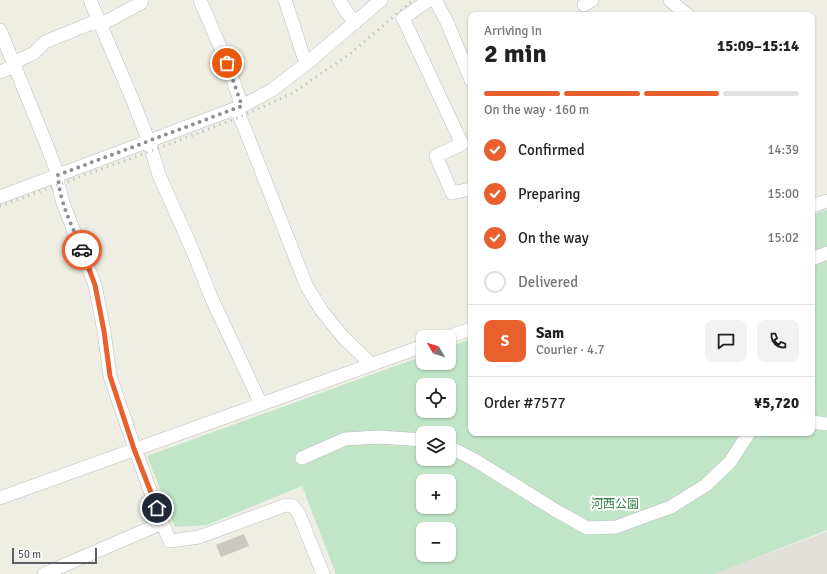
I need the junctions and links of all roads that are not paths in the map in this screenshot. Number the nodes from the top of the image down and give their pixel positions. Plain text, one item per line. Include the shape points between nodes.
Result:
1 (90, 0) edge
2 (142, 0) edge
3 (200, 0) edge
4 (285, 0) edge
5 (339, 0) edge
6 (381, 0) edge
7 (429, 0) edge
8 (435, 0) edge
9 (670, 0) edge
10 (684, 12) edge
11 (355, 23) junction
12 (100, 25) junction
13 (0, 30) edge
14 (306, 64) junction
15 (14, 66) junction
16 (0, 72) edge
17 (468, 73) edge
18 (239, 108) junction
19 (149, 142) junction
20 (58, 175) junction
21 (468, 189) edge
22 (0, 197) edge
23 (827, 201) edge
24 (815, 205) edge
25 (827, 253) edge
26 (815, 258) edge
27 (468, 330) edge
28 (456, 334) edge
29 (416, 348) edge
30 (371, 364) junction
31 (262, 404) junction
32 (815, 422) edge
33 (827, 424) edge
34 (747, 436) edge
35 (416, 440) edge
36 (134, 449) junction
37 (456, 450) edge
38 (302, 458) dead end
39 (1, 495) edge
40 (162, 523) junction
41 (44, 574) edge
42 (323, 574) edge

1 - 12 street
2 - 12 street via 141,3
3 - 18 street via 227,63
4 - 14 street
5 - 11 street
6 - 11 street
7 - 21 street via 403,18 462,144 436,156 452,193
8 - 17 street
9 - 10 street
11 - 14 street
12 - 15 street via 94,22 45,42 34,53 15,62
12 - 19 street
13 - 15 street
14 - 18 street via 272,90
15 - 16 street
15 - 20 street
18 - 19 street
18 - 30 street via 307,287 343,337
19 - 20 street
19 - 31 street via 159,176 192,249 210,297
20 - 22 street
20 - 36 street via 63,203 95,285 110,376
23 - 24 street
25 - 26 street
27 - 28 street
29 - 30 street
30 - 31 street
31 - 36 street
32 - 33 street
34 - 37 street via 730,462 706,485 671,507 616,527 587,528
35 - 38 street via 379,437 345,439
36 - 39 street
36 - 40 street
40 - 41 street
40 - 42 street via 170,541 199,537 286,505 293,506

